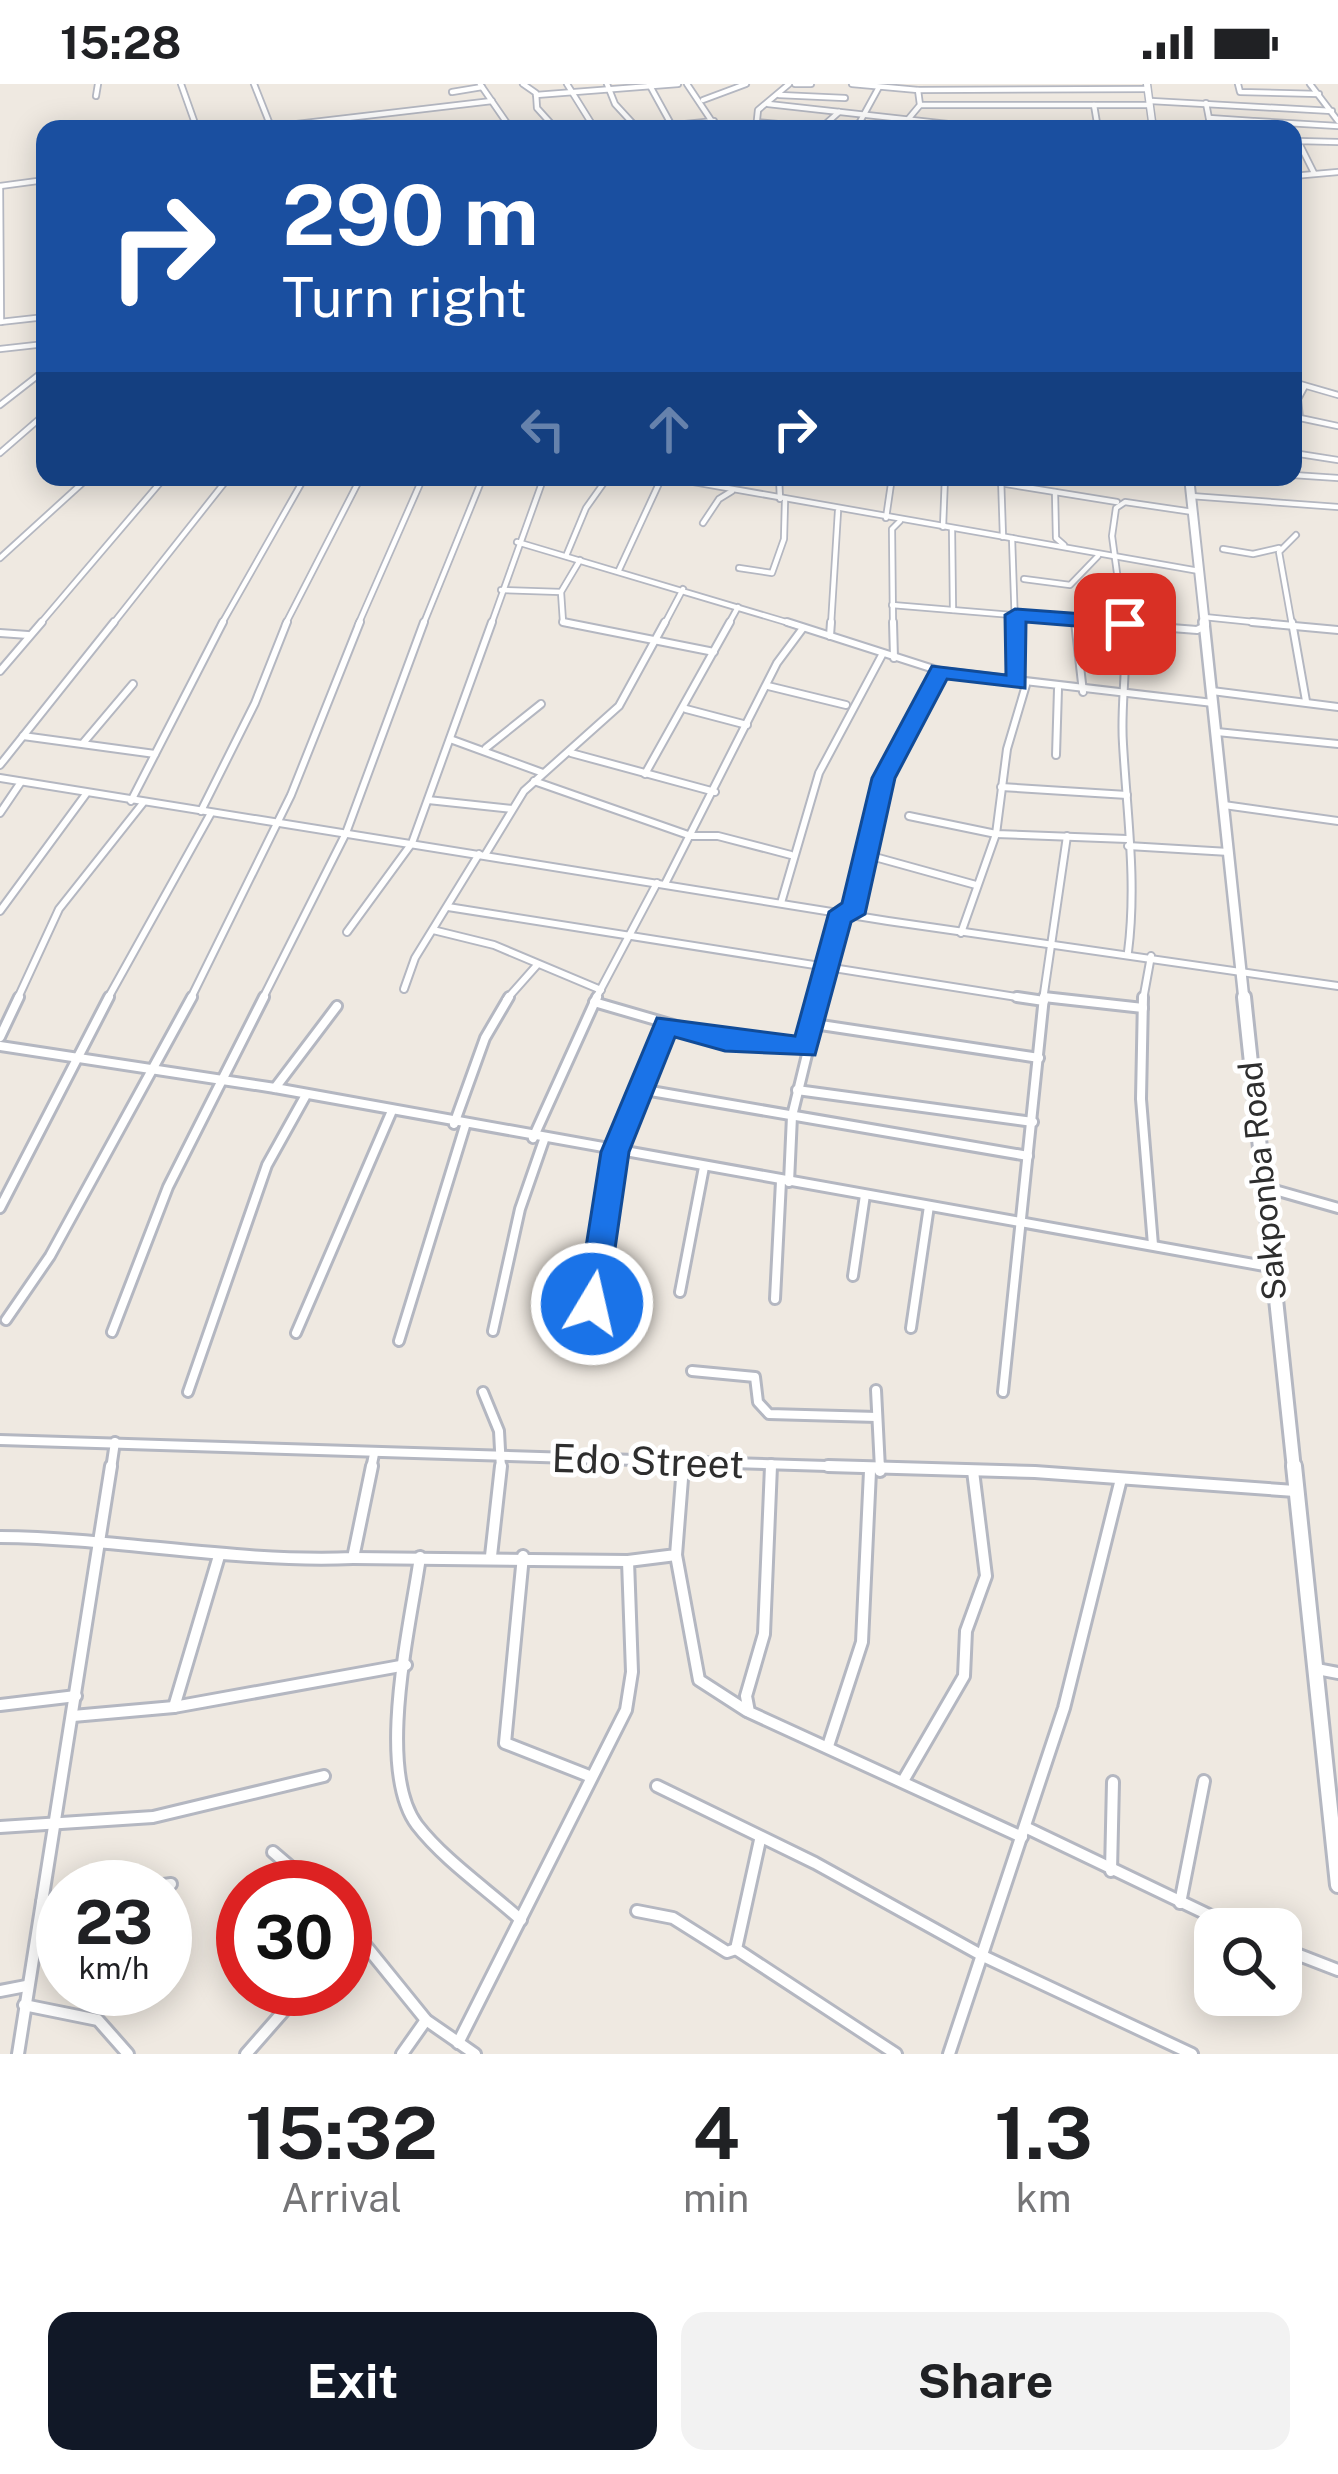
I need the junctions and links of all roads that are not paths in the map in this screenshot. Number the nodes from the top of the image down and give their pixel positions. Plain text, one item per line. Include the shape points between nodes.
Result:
1 (98, 84) edge
2 (182, 84) edge
3 (254, 84) edge
4 (524, 84) edge
5 (567, 84) edge
6 (677, 84) edge
7 (687, 84) edge
8 (746, 84) edge
9 (792, 84) edge
10 (811, 84) edge
11 (852, 84) edge
12 (1238, 84) edge
13 (1310, 84) edge
14 (481, 85) edge
15 (650, 85) edge
16 (957, 86) edge
17 (999, 86) edge
18 (610, 87) edge
19 (879, 87) edge
20 (1089, 87) edge
21 (1147, 87) edge
22 (1043, 89) junction
23 (918, 90) junction
24 (452, 92) dead end
25 (1240, 92) junction
26 (571, 93) junction
27 (1319, 94) junction
28 (536, 95) junction
29 (779, 95) junction
30 (96, 96) dead end
31 (845, 98) dead end
32 (702, 100) junction
33 (492, 101) junction
34 (1151, 103) junction
35 (1205, 103) junction
36 (768, 104) junction
37 (1043, 104) junction
38 (920, 105) junction
39 (1094, 105) junction
40 (1246, 106) junction
41 (1334, 110) edge
42 (839, 112) junction
43 (866, 115) junction
44 (1209, 118) joint
45 (194, 120) edge
46 (268, 120) edge
47 (336, 120) edge
48 (505, 120) edge
49 (548, 120) edge
50 (590, 120) edge
51 (629, 120) edge
52 (669, 120) edge
53 (713, 120) edge
54 (757, 120) edge
55 (830, 120) edge
56 (862, 120) edge
57 (907, 120) joint
58 (1096, 120) edge
59 (1152, 120) edge
60 (1222, 120) edge
61 (1302, 124) edge
62 (1338, 124) edge
63 (1302, 141) edge
64 (1338, 142) edge
65 (1302, 149) edge
66 (1338, 172) edge
67 (1314, 173) junction
68 (1302, 175) edge
69 (36, 181) edge
70 (0, 186) edge
71 (36, 318) edge
72 (0, 322) edge
73 (36, 345) edge
74 (13, 348) junction
75 (0, 350) edge
76 (0, 360) edge
77 (36, 377) edge
78 (1302, 385) edge
79 (1305, 386) junction
80 (1302, 391) edge
81 (1338, 394) edge
82 (0, 405) edge
83 (1302, 418) edge
84 (36, 422) edge
85 (1338, 426) edge
86 (0, 453) edge
87 (1302, 454) edge
88 (1338, 460) edge
89 (1302, 476) edge
90 (1338, 478) edge
91 (79, 486) edge
92 (157, 486) edge
93 (222, 486) edge
94 (300, 486) edge
95 (356, 486) edge
96 (419, 486) edge
97 (479, 486) edge
98 (540, 486) edge
99 (602, 486) edge
100 (659, 486) edge
101 (711, 486) edge
102 (780, 486) edge
103 (891, 486) edge
104 (945, 486) edge
105 (1000, 486) edge
106 (1028, 486) edge
107 (1190, 486) edge
108 (722, 488) joint
109 (733, 491) junction
110 (1055, 492) junction
111 (1191, 496) junction
112 (783, 501) junction
113 (1117, 502) junction
114 (1338, 506) edge
115 (838, 511) junction
116 (1193, 512) junction
117 (886, 518) junction
118 (901, 521) junction
119 (703, 523) dead end
120 (943, 527) junction
121 (952, 529) junction
122 (1295, 535) dead end
123 (1003, 537) junction
124 (1012, 538) junction
125 (518, 542) junction
126 (1279, 548) junction
127 (1223, 549) dead end
128 (1075, 550) junction
129 (1099, 555) junction
130 (566, 556) junction
131 (0, 558) edge
132 (1116, 558) junction
133 (580, 560) junction
134 (739, 568) dead end
135 (619, 570) junction
136 (1199, 571) junction
137 (1024, 579) dead end
138 (683, 589) junction
139 (501, 590) junction
140 (561, 592) junction
141 (892, 605) junction
142 (738, 607) junction
143 (953, 610) junction
144 (1015, 615) junction
145 (1075, 620) junction
146 (1205, 621) junction
147 (1125, 624) junction
148 (1289, 626) junction
149 (803, 628) junction
150 (1338, 630) edge
151 (0, 633) edge
152 (28, 635) junction
153 (830, 636) junction
154 (654, 640) junction
155 (714, 652) junction
156 (882, 655) junction
157 (894, 658) junction
158 (0, 671) edge
159 (940, 671) junction
160 (133, 684) dead end
161 (1022, 684) junction
162 (768, 686) junction
163 (1058, 689) junction
164 (1084, 692) junction
165 (1125, 696) junction
166 (1213, 697) junction
167 (1306, 701) junction
168 (541, 704) dead end
169 (846, 705) junction
170 (1338, 706) edge
171 (686, 709) junction
172 (747, 724) junction
173 (1216, 731) junction
174 (22, 736) junction
175 (450, 739) junction
176 (83, 743) junction
177 (1338, 744) edge
178 (486, 748) junction
179 (569, 752) junction
180 (154, 754) junction
181 (1056, 755) dead end
182 (0, 765) edge
183 (543, 772) junction
184 (645, 774) junction
185 (0, 778) edge
186 (21, 782) junction
187 (534, 782) junction
188 (1001, 787) junction
189 (715, 792) junction
190 (86, 794) junction
191 (1127, 795) junction
192 (428, 800) junction
193 (131, 801) junction
194 (143, 803) junction
195 (1224, 805) junction
196 (512, 809) junction
197 (0, 812) edge
198 (206, 812) junction
199 (909, 816) dead end
200 (1338, 821) edge
201 (276, 822) junction
202 (346, 833) junction
203 (996, 834) junction
204 (691, 836) junction
205 (1067, 836) junction
206 (1127, 842) junction
207 (412, 843) junction
208 (1228, 852) junction
209 (791, 854) junction
210 (864, 854) junction
211 (482, 855) junction
212 (661, 884) junction
213 (976, 885) junction
214 (781, 903) junction
215 (448, 907) junction
216 (0, 911) edge
217 (841, 912) junction
218 (852, 914) junction
219 (433, 930) junction
220 (346, 932) dead end
221 (632, 932) junction
222 (962, 933) junction
223 (1049, 945) junction
224 (1128, 952) junction
225 (1151, 956) junction
226 (537, 964) junction
227 (824, 968) junction
228 (1242, 973) junction
229 (1338, 986) edge
230 (404, 989) dead end
231 (601, 990) junction
232 (1044, 999) junction
233 (594, 1002) junction
234 (337, 1006) dead end
235 (1143, 1008) junction
236 (814, 1024) junction
237 (666, 1025) junction
238 (0, 1042) edge
239 (806, 1047) junction
240 (73, 1058) junction
241 (1039, 1058) junction
242 (148, 1071) junction
243 (225, 1082) junction
244 (275, 1088) junction
245 (639, 1090) junction
246 (797, 1090) junction
247 (305, 1095) junction
248 (391, 1113) junction
249 (791, 1116) junction
250 (1033, 1122) junction
251 (460, 1125) junction
252 (539, 1138) junction
253 (615, 1152) junction
254 (1028, 1156) junction
255 (704, 1167) junction
256 (785, 1181) junction
257 (1262, 1187) junction
258 (865, 1195) junction
259 (929, 1206) junction
260 (0, 1208) edge
261 (1338, 1208) edge
262 (1020, 1223) junction
263 (1153, 1245) junction
264 (1270, 1268) junction
265 (853, 1276) dead end
266 (680, 1292) dead end
267 (775, 1299) dead end
268 (592, 1304) dead end
269 (6, 1320) dead end
270 (911, 1328) dead end
271 (493, 1331) dead end
272 (112, 1332) dead end
273 (296, 1333) dead end
274 (399, 1341) dead end
275 (692, 1372) dead end
276 (875, 1390) dead end
277 (188, 1392) dead end
278 (483, 1392) dead end
279 (1003, 1392) dead end
280 (877, 1417) junction
281 (0, 1440) edge
282 (115, 1442) junction
283 (374, 1454) junction
284 (502, 1456) junction
285 (683, 1461) junction
286 (771, 1464) junction
287 (875, 1471) junction
288 (973, 1471) junction
289 (1120, 1478) junction
290 (1295, 1491) junction
291 (0, 1537) edge
292 (98, 1538) junction
293 (676, 1555) junction
294 (219, 1556) junction
295 (491, 1556) junction
296 (524, 1556) junction
297 (420, 1557) junction
298 (353, 1558) junction
299 (628, 1561) junction
300 (406, 1665) junction
301 (1316, 1669) junction
302 (1338, 1673) edge
303 (76, 1696) junction
304 (0, 1705) edge
305 (174, 1707) junction
306 (749, 1712) junction
307 (73, 1716) junction
308 (1322, 1738) junction
309 (1338, 1741) edge
310 (828, 1747) junction
311 (324, 1776) dead end
312 (590, 1777) junction
313 (903, 1781) junction
314 (1204, 1781) dead end
315 (1113, 1782) dead end
316 (657, 1786) dead end
317 (1334, 1821) edge
318 (0, 1826) edge
319 (57, 1826) junction
320 (1024, 1832) junction
321 (760, 1840) junction
322 (273, 1852) dead end
323 (50, 1860) edge
324 (282, 1860) edge
325 (1111, 1872) junction
326 (1338, 1885) edge
327 (1180, 1904) junction
328 (1194, 1910) edge
329 (637, 1911) dead end
330 (520, 1920) junction
331 (36, 1934) edge
332 (736, 1949) junction
333 (372, 1952) edge
334 (983, 1956) junction
335 (1302, 1956) edge
336 (1338, 1970) edge
337 (26, 1986) junction
338 (0, 1991) edge
339 (24, 2006) junction
340 (279, 2016) edge
341 (426, 2020) junction
342 (458, 2044) junction
343 (18, 2054) edge
344 (128, 2054) edge
345 (246, 2054) edge
346 (402, 2054) edge
347 (475, 2054) edge
348 (896, 2054) edge
349 (949, 2054) edge
350 (1192, 2054) edge

1 - 30 street
2 - 45 street
3 - 46 street
4 - 28 street
5 - 26 street
6 - 15 street
7 - 32 street
8 - 32 street
9 - 10 street
9 - 29 street
11 - 19 street
12 - 25 street
13 - 27 street
14 - 24 street
14 - 33 street
15 - 18 street
15 - 52 street
16 - 17 street
16 - 23 street
17 - 22 street
18 - 26 street
18 - 51 street
19 - 23 street
19 - 43 street
20 - 21 street
20 - 22 street
21 - 34 main road
22 - 37 street
23 - 38 street
25 - 27 street
25 - 40 street
26 - 28 street
26 - 50 street
27 - 41 street
28 - 49 street
29 - 31 street
29 - 36 street
32 - 53 street
33 - 47 street
33 - 48 street
34 - 35 street
34 - 39 street
34 - 59 main road
35 - 40 street
35 - 44 street
36 - 42 street
36 - 54 street
37 - 38 street
37 - 39 street
38 - 57 street
39 - 58 street
40 - 41 street
41 - 62 street
42 - 43 street
42 - 55 street
43 - 56 street
43 - 57 street
44 - 60 street
61 - 62 street
63 - 64 street
65 - 67 street
66 - 67 street
67 - 68 street
69 - 70 street
70 - 72 street
71 - 72 street
73 - 74 street
74 - 75 street
74 - 76 street
77 - 82 street
78 - 79 street
79 - 80 street
79 - 81 street
83 - 85 street
84 - 86 street
87 - 88 street
89 - 90 street
91 - 131 street
92 - 152 street
93 - 174 street
94 - 180 street
95 - 198 street via 222,760
96 - 201 street
97 - 202 street
98 - 125 street
99 - 130 street
100 - 135 street
101 - 108 street
102 - 112 street
103 - 117 street
104 - 120 street
105 - 123 street
106 - 110 street
107 - 111 main road, Sakponba Road
108 - 109 street
109 - 112 street
109 - 119 street
110 - 113 street
110 - 128 street via 1056,540
111 - 114 street
111 - 116 main road, Sakponba Road
112 - 115 street
112 - 134 street via 784,539 772,573
113 - 116 street
113 - 132 street
115 - 117 street
115 - 153 street
116 - 136 main road, Sakponba Road
117 - 118 street
118 - 120 street
118 - 141 street via 892,530
120 - 121 street
121 - 123 street
121 - 143 street
122 - 126 street
123 - 124 street
124 - 128 street
124 - 144 street
125 - 130 street
125 - 139 street
126 - 127 street
126 - 148 street
128 - 129 street
129 - 132 street
129 - 137 street via 1070,585
130 - 133 street
132 - 136 street
132 - 147 street
133 - 135 street
133 - 140 street
135 - 138 street
136 - 146 main road, Sakponba Road
138 - 142 street
138 - 154 street
139 - 140 street
139 - 175 street
140 - 154 street via 563,622
141 - 143 street
141 - 157 street
142 - 149 street
142 - 155 street
143 - 144 street
144 - 145 street
144 - 161 street
145 - 147 street
145 - 164 street
146 - 147 street via 1197,630
146 - 148 street
146 - 166 main road, Sakponba Road
147 - 165 street
148 - 150 street
148 - 167 street
149 - 153 street
149 - 162 street
151 - 152 street
152 - 158 street
153 - 156 street
154 - 155 street
154 - 179 street via 620,706
155 - 171 street
156 - 157 street
156 - 169 street
157 - 159 street
159 - 161 street
159 - 210 street via 884,778
160 - 176 street
161 - 163 street
161 - 188 street
162 - 169 street
162 - 172 street
163 - 164 street
163 - 181 street
164 - 165 street
165 - 166 street
165 - 191 street
166 - 167 street
166 - 173 main road, Sakponba Road
167 - 170 street
168 - 178 street
169 - 209 street
171 - 172 street
171 - 184 street
172 - 189 street
173 - 177 street
173 - 195 main road, Sakponba Road
174 - 176 street
174 - 182 street
175 - 178 street
175 - 192 street
176 - 180 street
178 - 183 street
179 - 183 street
179 - 184 street
180 - 193 street
183 - 187 street
184 - 189 street
185 - 186 street
186 - 190 street
186 - 197 street
187 - 196 street
187 - 204 street
188 - 191 street
188 - 203 street
189 - 204 street
190 - 193 street
190 - 216 street
191 - 206 street
192 - 196 street
192 - 207 street
193 - 194 street
194 - 198 street
194 - 238 street via 58,909
195 - 200 street
195 - 208 main road, Sakponba Road
196 - 211 street
198 - 201 street
198 - 240 street via 122,981
199 - 203 street
201 - 202 street
201 - 242 street
202 - 207 street
202 - 243 street
203 - 205 street
203 - 213 street
204 - 209 street
204 - 212 street
205 - 206 street
205 - 223 street
206 - 208 street
206 - 224 street via 1135,896
207 - 211 street
207 - 220 street
208 - 228 main road, Sakponba Road
209 - 214 street
210 - 213 street
210 - 218 street
211 - 212 street
211 - 215 street
212 - 214 street
212 - 221 street
213 - 222 street
214 - 217 street
215 - 219 street
215 - 221 street
217 - 218 street
217 - 227 street
218 - 222 street
219 - 226 street
219 - 230 street
221 - 227 street
221 - 231 street
222 - 223 street
223 - 224 street
223 - 232 street
224 - 225 street
225 - 228 street
225 - 235 street
226 - 231 street
226 - 251 street via 486,1037
227 - 232 street
227 - 236 street
228 - 229 street
228 - 257 main road, Sakponba Road
231 - 233 street
232 - 235 street
232 - 241 street
233 - 237 street
233 - 252 street
234 - 244 street
235 - 263 street
236 - 239 street
236 - 241 street
237 - 239 street
237 - 245 street
238 - 240 street
239 - 246 street
240 - 242 street
240 - 260 street
241 - 250 street
242 - 243 street
242 - 269 street via 50,1256
243 - 244 street
243 - 272 street via 169,1187
244 - 247 street
245 - 249 street
245 - 253 street
246 - 249 street
246 - 250 street
247 - 248 street
247 - 277 street via 267,1165
248 - 251 street
248 - 273 street
249 - 254 street
249 - 256 street
250 - 254 street
251 - 252 street
251 - 274 street
252 - 253 street
252 - 271 street
253 - 255 street
253 - 268 street
254 - 262 street
255 - 256 street
255 - 266 street
256 - 258 street
256 - 267 street
257 - 261 street
257 - 264 main road, Sakponba Road
258 - 259 street
258 - 265 street
259 - 262 street
259 - 270 street
262 - 263 street
262 - 279 street
263 - 264 street
264 - 290 main road, Sakponba Road
275 - 280 street via 754,1377 769,1414
276 - 280 street
278 - 284 street via 500,1424
280 - 287 street
281 - 282 street, Edo Street
282 - 283 street, Edo Street
282 - 292 street
283 - 284 street, Edo Street
283 - 298 street
284 - 285 street, Edo Street
284 - 295 street
285 - 286 street, Edo Street
285 - 293 street
286 - 287 street, Edo Street
286 - 306 street via 764,1634
287 - 288 street, Edo Street
287 - 310 street via 862,1642
288 - 289 street, Edo Street
288 - 313 street via 986,1576 966,1631 964,1676
289 - 290 street, Edo Street
289 - 320 street via 1064,1708
290 - 301 main road, Sakponba Road
291 - 292 street
292 - 294 street
292 - 303 street
293 - 299 street
293 - 306 street via 699,1680
294 - 298 street
294 - 305 street
295 - 296 street
295 - 297 street
296 - 299 street
296 - 312 street via 505,1743
297 - 298 street
297 - 300 street
299 - 312 street via 631,1692
300 - 305 street
300 - 330 street via 404,1804 430,1839
301 - 302 street
301 - 308 main road, Sakponba Road
303 - 304 street
303 - 307 street
305 - 307 street
306 - 310 street
307 - 319 street
308 - 309 street
308 - 317 main road, Sakponba Road
310 - 313 street
311 - 319 street via 154,1817
312 - 330 street
313 - 320 street
314 - 327 street
315 - 325 street
316 - 321 street
317 - 326 main road, Sakponba Road
318 - 319 street
319 - 323 street
320 - 325 street
320 - 334 street
321 - 332 street
321 - 334 street
322 - 324 street
325 - 327 street
327 - 328 street
329 - 332 street via 661,1912 727,1952
330 - 342 street
331 - 337 street
332 - 348 street
333 - 341 street
334 - 349 street
334 - 350 street
335 - 336 street
337 - 338 street
337 - 339 street
339 - 343 street
339 - 344 street via 96,2018 114,2027
340 - 345 street
341 - 342 street
341 - 346 street
342 - 347 street

